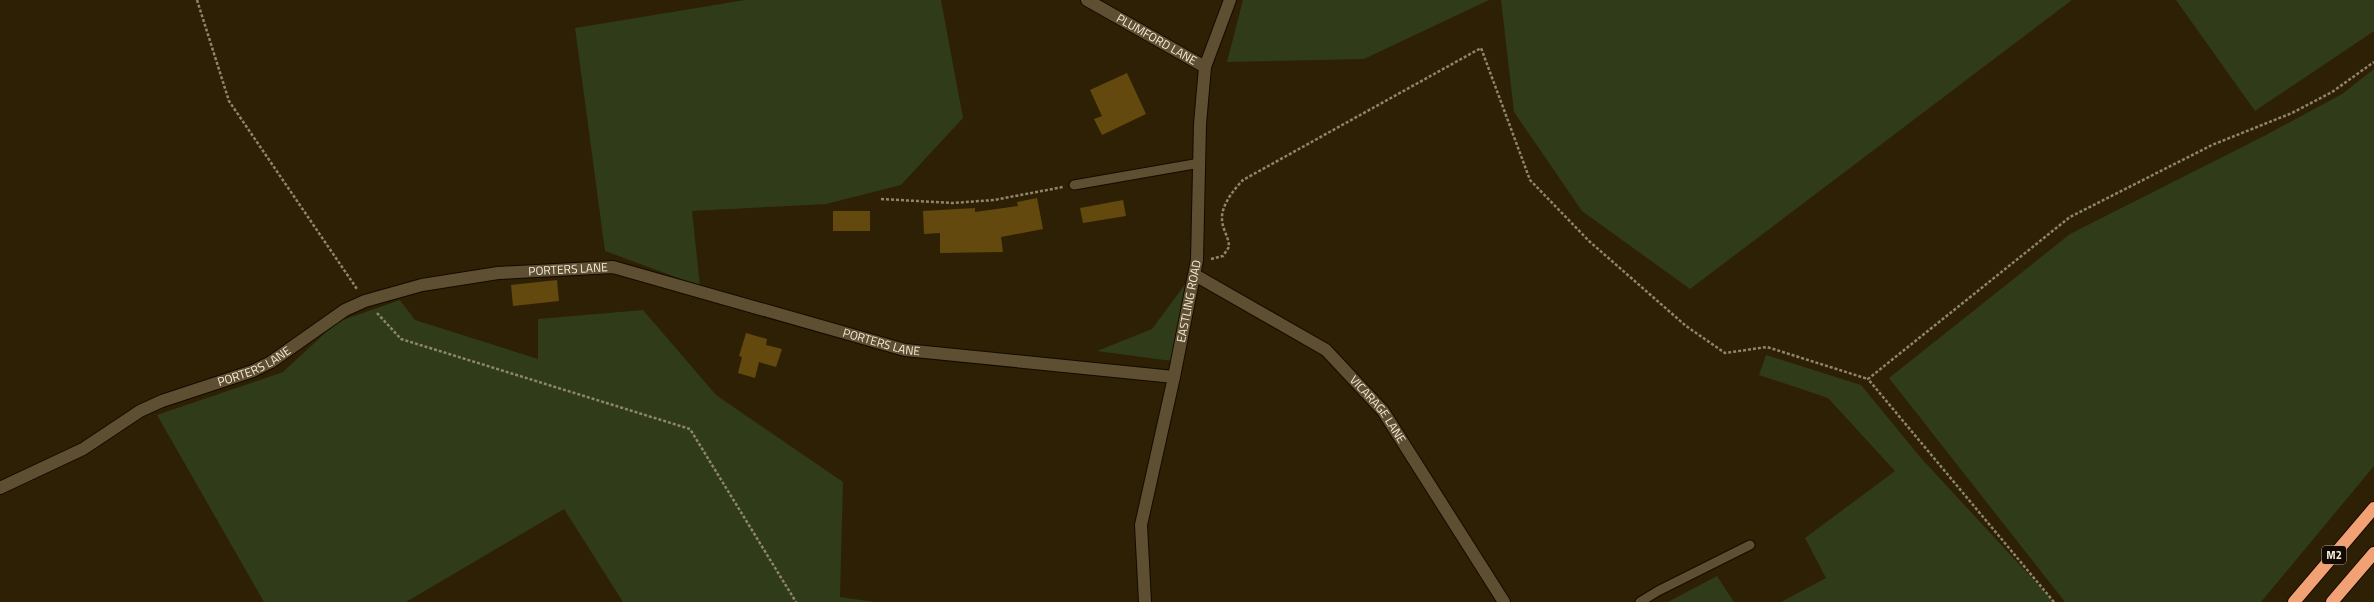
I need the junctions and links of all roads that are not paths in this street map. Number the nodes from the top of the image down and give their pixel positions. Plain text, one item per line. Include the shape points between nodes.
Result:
1 (1087, 0) edge
2 (1230, 0) edge
3 (1128, 28) dead end
4 (1205, 67) junction
5 (1200, 163) junction
6 (1074, 185) road end
7 (1195, 275) junction
8 (1174, 377) junction
9 (0, 488) edge
10 (2374, 508) edge
11 (1750, 545) dead end
12 (2374, 553) edge
13 (1145, 602) edge
14 (1504, 602) edge
15 (1640, 602) edge
16 (2294, 602) edge
17 (2332, 602) edge

1 - 4 street, PLUMFORD LANE
2 - 4 street, EASTLING ROAD
3 - 4 street via 1171,55 1194,66
4 - 5 street, EASTLING ROAD via 1200,124
5 - 6 lane
5 - 7 street, EASTLING ROAD
7 - 8 street, EASTLING ROAD
7 - 14 street, VICARAGE LANE via 1326,350 1383,411
8 - 9 street, PORTERS LANE via 905,350 613,266 498,273 422,285 365,301 345,310 271,362 253,371 162,401 140,411 83,449
8 - 13 street, EASTLING ROAD via 1141,525
10 - 16 highway, M2
11 - 15 lane via 1658,590
12 - 17 highway, M2

